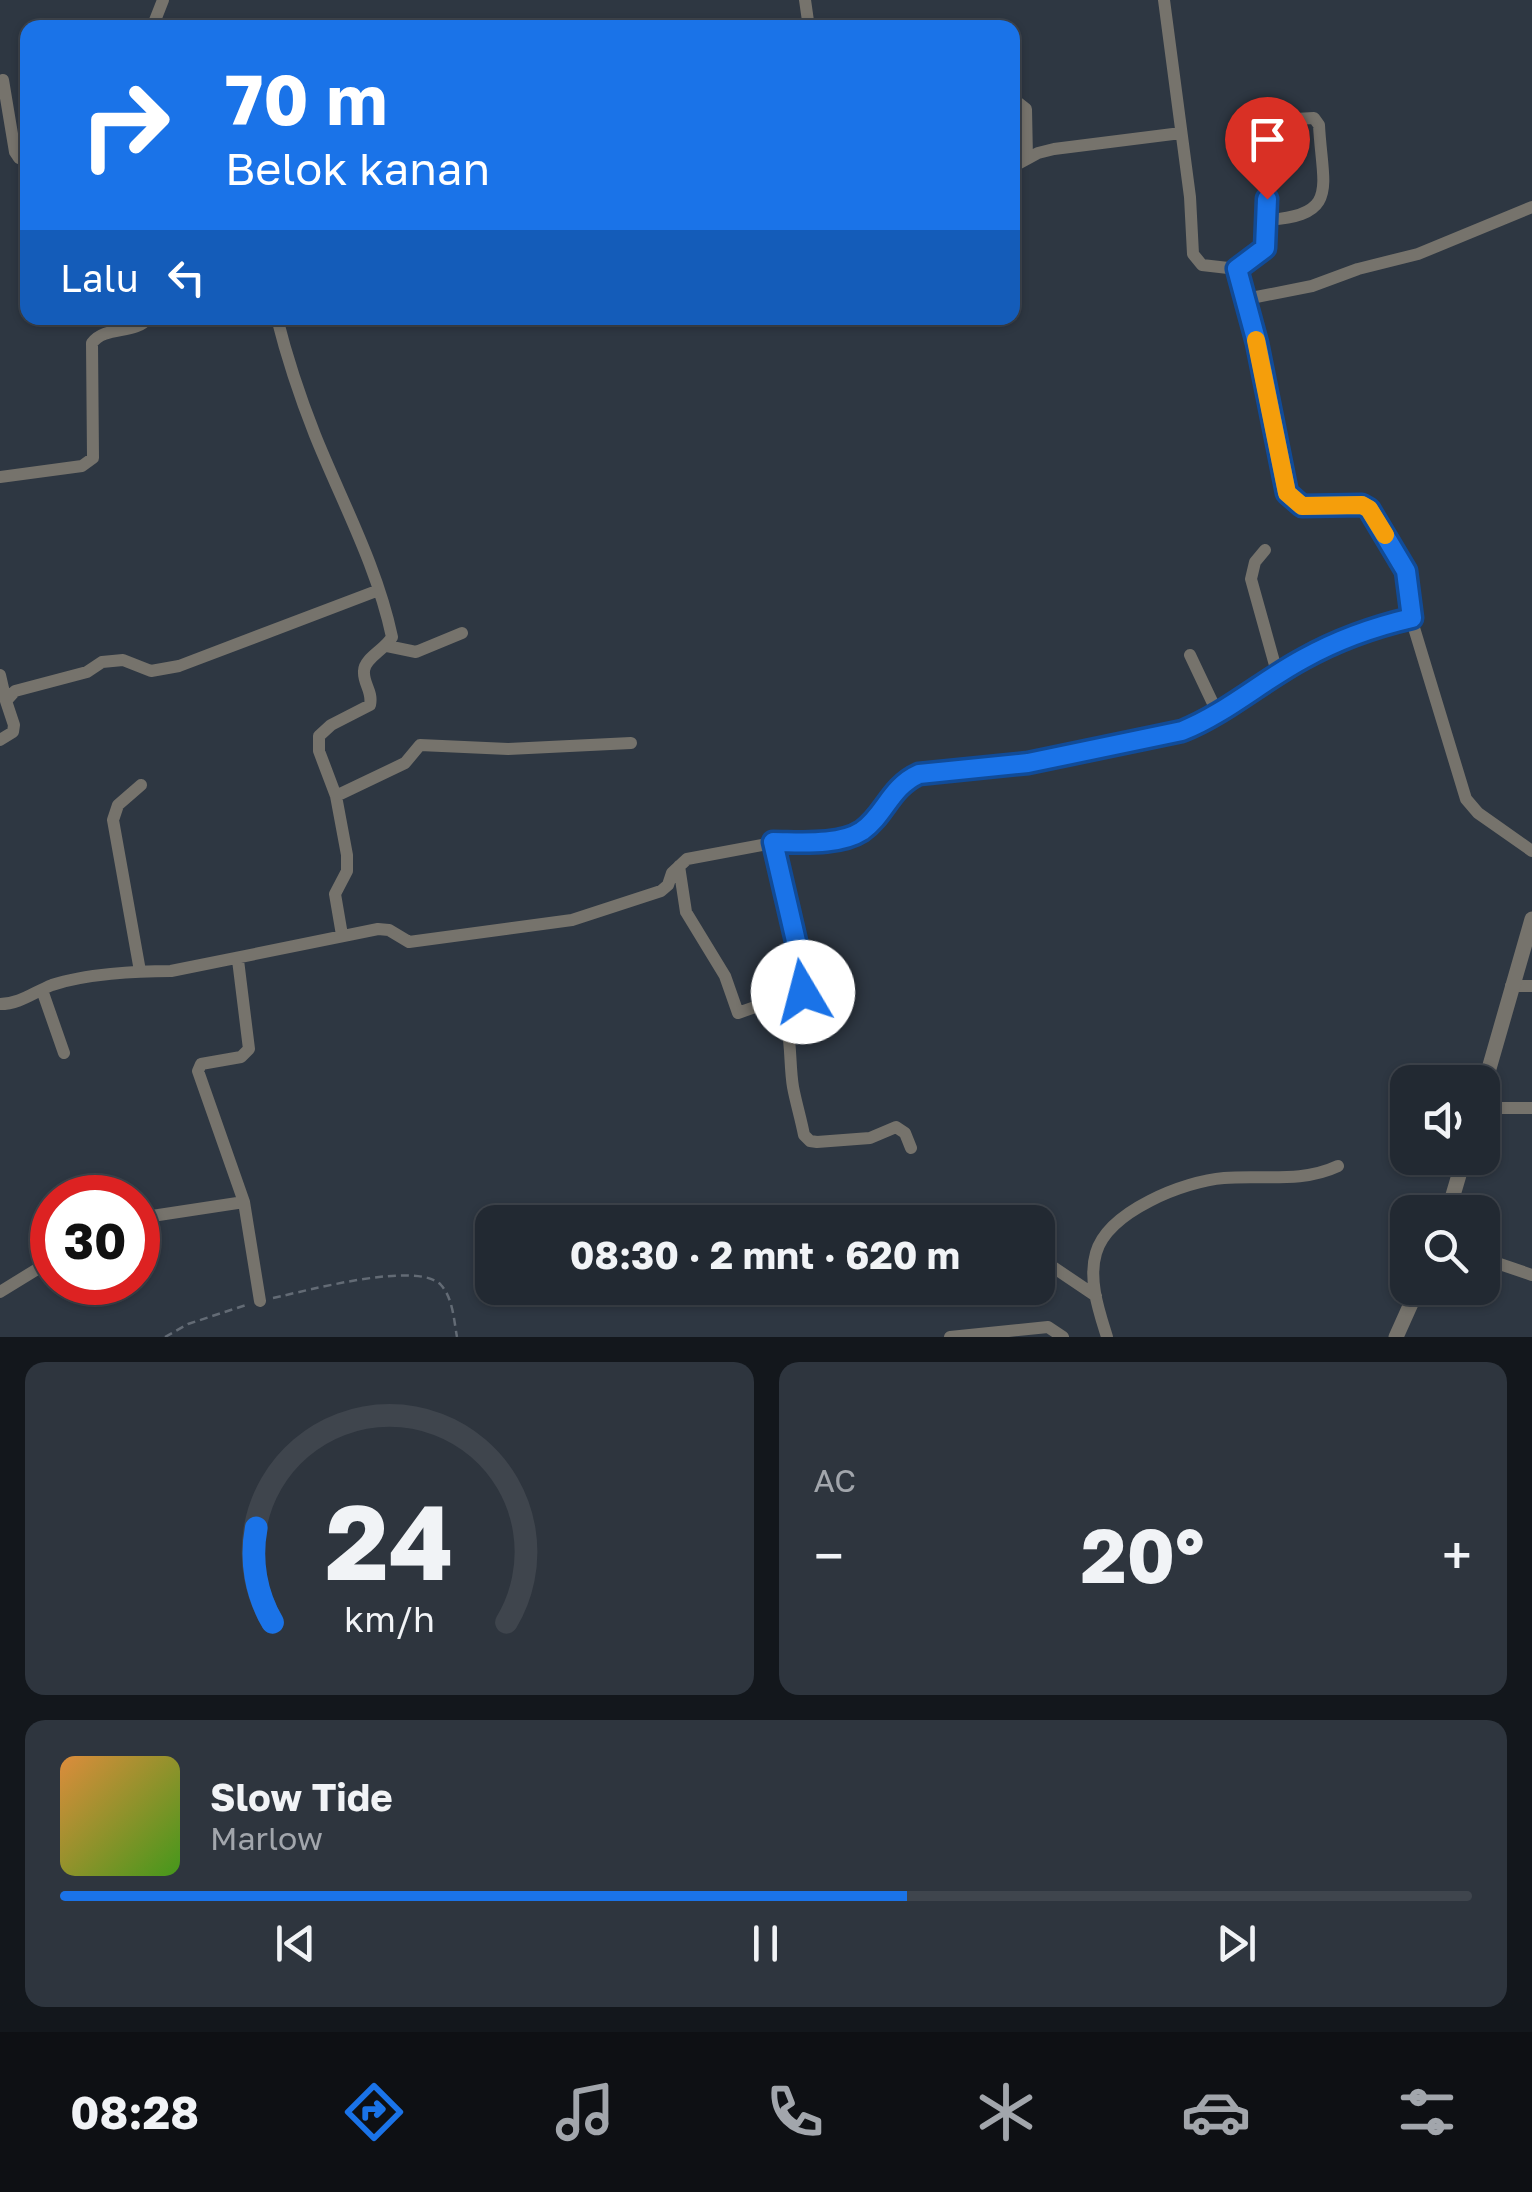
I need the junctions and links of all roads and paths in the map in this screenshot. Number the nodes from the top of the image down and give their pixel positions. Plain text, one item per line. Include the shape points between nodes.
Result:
1 (1164, 0) edge
2 (3, 80) dead end
3 (1020, 104) edge
4 (1181, 133) junction
5 (20, 158) edge
6 (1028, 158) junction
7 (1020, 162) edge
8 (1532, 207) edge
9 (1266, 220) junction
10 (1237, 269) junction
11 (1246, 298) junction
12 (142, 325) edge
13 (280, 325) edge
14 (0, 477) edge
15 (1266, 550) dead end
16 (379, 590) junction
17 (1412, 618) junction
18 (462, 633) dead end
19 (387, 646) junction
20 (1190, 655) dead end
21 (0, 675) edge
22 (1278, 676) junction
23 (6, 701) junction
24 (1216, 712) junction
25 (0, 740) edge
26 (632, 743) dead end
27 (141, 786) dead end
28 (336, 796) junction
29 (773, 842) junction
30 (1532, 851) edge
31 (679, 866) junction
32 (1532, 919) edge
33 (342, 935) junction
34 (238, 960) junction
35 (140, 971) junction
36 (1512, 986) junction
37 (1532, 986) edge
38 (42, 990) junction
39 (0, 1004) edge
40 (779, 1005) junction
41 (64, 1053) dead end
42 (1490, 1065) edge
43 (1500, 1108) edge
44 (1532, 1108) edge
45 (911, 1148) dead end
46 (1338, 1166) dead end
47 (244, 1202) junction
48 (160, 1215) edge
49 (1500, 1264) edge
50 (1055, 1268) edge
51 (30, 1274) edge
52 (1532, 1275) edge
53 (0, 1292) edge
54 (1096, 1296) junction
55 (260, 1300) junction
56 (1411, 1305) edge
57 (1400, 1334) edge
58 (165, 1337) edge
59 (458, 1337) edge
60 (950, 1337) edge
61 (1063, 1337) edge
62 (1107, 1337) edge

1 - 4 street
2 - 5 street
3 - 6 street via 1026,109
4 - 6 street
4 - 10 street via 1196,260
6 - 7 street
8 - 11 street via 1418,254
9 - 9 street via 1311,213 1321,200 1320,124 1314,118 1276,120 1268,130
9 - 10 street via 1265,248
10 - 11 street
11 - 17 street via 1287,493 1302,506 1369,509 1406,571
12 - 14 street via 99,335 92,343 94,458 82,466
13 - 16 street via 316,439
15 - 22 street via 1251,578
16 - 19 street via 392,638
16 - 23 street via 178,666 151,671 123,660 102,662 15,691
17 - 22 street via 1357,633
17 - 30 street via 1466,798
18 - 19 street via 416,652
19 - 28 street via 363,672 370,705 319,736
20 - 24 street
21 - 23 street
22 - 24 street
23 - 25 street via 14,725
24 - 29 street via 1182,731 1132,743 919,774 861,832
26 - 28 street via 420,745 405,763
27 - 35 street via 118,806 113,820
28 - 33 street via 347,854 336,894
29 - 31 street
29 - 40 street via 805,983 803,992
31 - 33 street via 661,891 572,920 410,942 382,928
31 - 40 street via 686,912 725,976 738,1013 775,1000
32 - 36 street
33 - 34 street
34 - 35 street
34 - 47 street via 249,1049 242,1057 201,1064 198,1071
35 - 38 street
36 - 37 street
36 - 42 street
38 - 39 street
38 - 41 street
40 - 45 street via 810,1141 870,1138 896,1128
43 - 44 street
46 - 54 street via 1318,1176 1190,1182 1140,1207 1100,1244
47 - 48 street
47 - 55 street
49 - 52 street
50 - 54 street
51 - 53 street
54 - 62 street
55 - 58 path
55 - 59 path via 408,1274 432,1278 444,1287
56 - 57 street
60 - 61 street via 1048,1327

